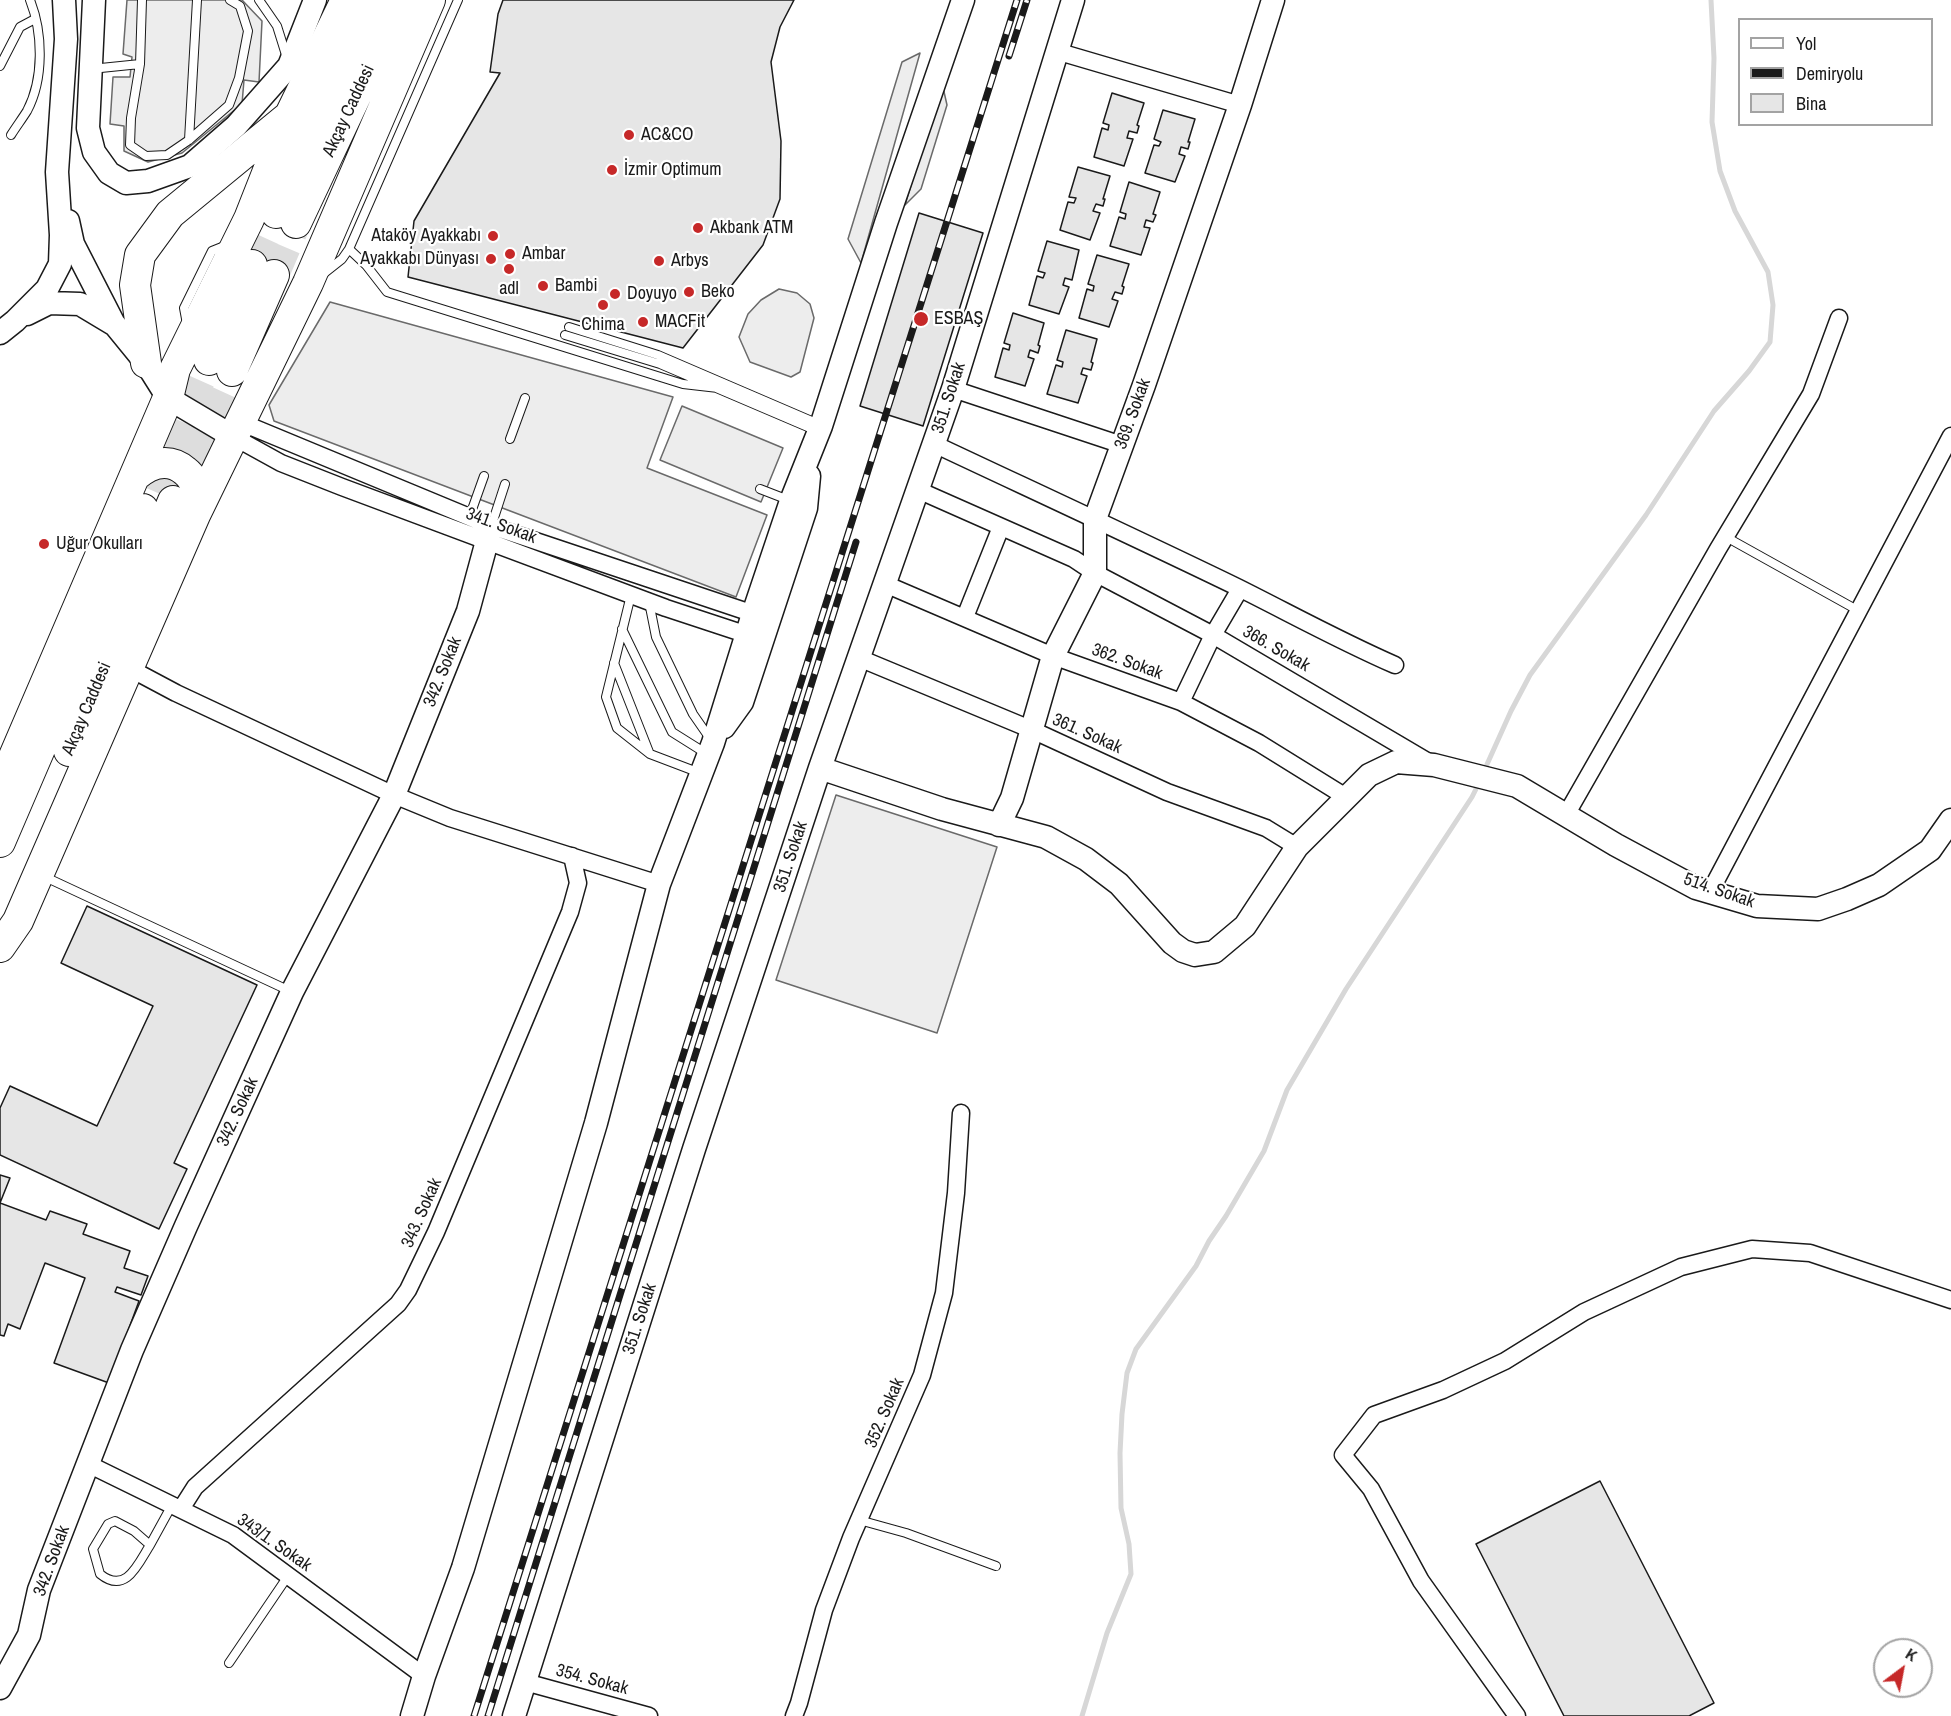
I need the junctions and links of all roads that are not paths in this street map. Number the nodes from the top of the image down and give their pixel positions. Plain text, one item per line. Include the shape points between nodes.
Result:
1 (30, 0) edge
2 (64, 0) edge
3 (94, 0) edge
4 (142, 0) edge
5 (197, 0) edge
6 (230, 0) edge
7 (259, 0) edge
8 (315, 0) edge
9 (346, 0) edge
10 (372, 0) edge
11 (401, 0) edge
12 (430, 0) edge
13 (458, 0) edge
14 (963, 0) edge
15 (1073, 0) edge
16 (1273, 0) edge
17 (35, 19) junction
18 (1056, 51) junction
19 (140, 64) junction
20 (0, 66) edge
21 (91, 69) junction
22 (299, 71) junction
23 (1240, 105) junction
24 (290, 115) junction
25 (11, 135) dead end
26 (189, 140) junction
27 (57, 172) junction
28 (349, 249) junction
29 (255, 260) junction
30 (308, 283) junction
31 (1839, 318) dead end
32 (115, 325) junction
33 (8, 327) edge
34 (567, 331) dead end
35 (210, 357) junction
36 (146, 363) junction
37 (719, 385) junction
38 (953, 389) junction
39 (525, 398) dead end
40 (168, 399) junction
41 (236, 429) junction
42 (817, 436) junction
43 (1951, 436) edge
44 (510, 439) dead end
45 (934, 444) junction
46 (1122, 445) junction
47 (484, 476) dead end
48 (505, 484) dead end
49 (760, 489) dead end
50 (918, 490) junction
51 (164, 495) junction
52 (791, 501) junction
53 (469, 517) junction
54 (1095, 519) junction
55 (1001, 527) junction
56 (489, 534) junction
57 (1726, 537) junction
58 (1095, 573) junction
59 (885, 584) junction
60 (1240, 589) junction
61 (631, 595) junction
62 (649, 602) junction
63 (1859, 611) junction
64 (965, 617) junction
65 (758, 627) junction
66 (622, 629) junction
67 (1213, 635) junction
68 (1053, 656) junction
69 (859, 658) junction
70 (614, 663) junction
71 (1395, 665) dead end
72 (129, 668) junction
73 (1181, 702) junction
74 (1030, 729) junction
75 (650, 754) junction
76 (707, 757) junction
77 (1434, 765) junction
78 (820, 768) junction
79 (0, 789) edge
80 (394, 795) junction
81 (1346, 797) junction
82 (1566, 815) junction
83 (1951, 820) edge
84 (999, 825) junction
85 (0, 842) edge
86 (1297, 847) junction
87 (572, 856) junction
88 (38, 873) junction
89 (659, 884) junction
90 (1710, 892) junction
91 (0, 918) edge
92 (0, 947) edge
93 (292, 992) junction
94 (961, 1113) dead end
95 (1951, 1300) edge
96 (88, 1464) junction
97 (176, 1507) junction
98 (859, 1520) junction
99 (150, 1545) junction
100 (996, 1566) dead end
101 (288, 1576) junction
102 (229, 1663) dead end
103 (424, 1676) junction
104 (525, 1682) junction
105 (0, 1688) edge
106 (412, 1716) edge
107 (514, 1716) edge
108 (649, 1716) edge
109 (794, 1716) edge
110 (1517, 1716) edge

1 - 17 lane
2 - 27 street via 66,39
3 - 21 street
4 - 19 lane
5 - 26 lane
6 - 26 lane via 240,6 248,31 239,78 229,105
7 - 22 lane
8 - 22 street
9 - 22 highway
10 - 11 highway, Akçay Caddesi via 286,218
12 - 30 highway
13 - 28 lane
14 - 42 street
15 - 18 street, 351. Sokak
16 - 23 street, 369. Sokak
17 - 20 lane via 20,27
17 - 25 lane via 38,81 28,110
18 - 23 street
18 - 38 street, 351. Sokak
19 - 21 lane
19 - 26 lane via 129,145 146,156 166,155
21 - 22 street via 88,128 94,152 109,173 126,183 148,181 190,166
22 - 24 highway
23 - 46 street, 369. Sokak
24 - 29 highway via 249,219
24 - 36 highway via 170,214 140,255 135,285
27 - 32 street via 73,244
27 - 33 street via 60,264 47,289
28 - 30 lane via 342,259
28 - 37 lane via 387,292 682,384
29 - 35 highway
29 - 35 highway
30 - 41 highway
31 - 57 street via 1811,394
32 - 33 street via 80,304 49,303
32 - 36 street
34 - 37 lane via 658,356
35 - 40 highway via 175,369
36 - 40 street
37 - 42 lane
38 - 45 street, 351. Sokak
38 - 46 street
39 - 44 lane
40 - 41 street
40 - 51 highway
41 - 51 highway
41 - 53 street, 341. Sokak
41 - 56 street, 341. Sokak via 281,462
42 - 52 street
42 - 65 street via 806,508
43 - 63 street
45 - 50 street, 351. Sokak
45 - 54 street
46 - 54 street, 369. Sokak
47 - 53 lane
48 - 56 lane
49 - 52 lane
50 - 55 street, 366. Sokak
50 - 59 street, 351. Sokak
51 - 72 highway
51 - 79 highway
51 - 85 highway, Akçay Caddesi
51 - 91 highway, Akçay Caddesi
52 - 65 street
53 - 56 street, 341. Sokak
54 - 58 street, 369. Sokak
54 - 60 street
55 - 58 street, 366. Sokak via 1074,559
55 - 64 street
56 - 61 street, 341. Sokak
56 - 65 street, 341. Sokak
56 - 80 street, 342. Sokak via 468,611
57 - 63 lane
57 - 82 street
58 - 67 street, 366. Sokak
58 - 68 street, 369. Sokak
59 - 64 street, 362. Sokak
59 - 69 street, 351. Sokak
60 - 67 street
60 - 71 street
61 - 62 street, 341. Sokak
61 - 66 lane
62 - 65 street, 341. Sokak
62 - 76 lane via 656,637 693,714
63 - 90 street
64 - 68 street, 362. Sokak
65 - 76 street
66 - 70 lane
66 - 76 lane via 672,732
67 - 73 street
67 - 77 street, 366. Sokak
68 - 73 street, 362. Sokak
68 - 74 street, 369. Sokak
69 - 74 street, 361. Sokak
69 - 78 street, 351. Sokak
70 - 75 lane
70 - 75 lane via 606,697 618,728
72 - 80 street
72 - 88 highway
73 - 81 street, 362. Sokak via 1259,743
74 - 84 street, 369. Sokak via 1012,798
74 - 86 street, 361. Sokak via 1167,792 1266,828
75 - 76 lane
76 - 89 street
77 - 81 street, 514. Sokak via 1396,762 1369,775
77 - 82 street, 514. Sokak via 1517,786
78 - 84 street, 514. Sokak
78 - 104 street, 351. Sokak
80 - 87 street via 450,818
80 - 93 street, 342. Sokak
81 - 86 street, 514. Sokak
82 - 90 street, 514. Sokak via 1696,888
83 - 90 street, 514. Sokak via 1930,850 1879,885 1818,909 1757,906
84 - 86 street, 514. Sokak via 1046,837 1086,859 1119,884 1172,943 1195,955 1214,952 1245,926
87 - 89 street
87 - 97 street, 343. Sokak via 578,883 570,912 408,1290 398,1304
88 - 92 highway via 18,921
88 - 93 lane
89 - 103 street via 596,1123 463,1568
93 - 96 street, 342. Sokak via 132,1350
94 - 98 street, 352. Sokak via 944,1293 922,1375
95 - 110 street via 1810,1253 1752,1249 1681,1267 1584,1312 1505,1361 1443,1390 1374,1415 1343,1455 1371,1489 1421,1581
96 - 97 street, 343/1. Sokak
96 - 105 street, 342. Sokak via 39,1590 29,1635
97 - 99 lane
97 - 101 street, 343/1. Sokak via 233,1535
98 - 100 lane
98 - 109 street, 352. Sokak via 824,1610
99 - 99 lane via 124,1581 115,1582 100,1574 93,1549 108,1524 115,1521
101 - 102 lane
101 - 103 street, 343/1. Sokak
103 - 106 street
104 - 107 street, 351. Sokak
104 - 108 street, 354. Sokak

